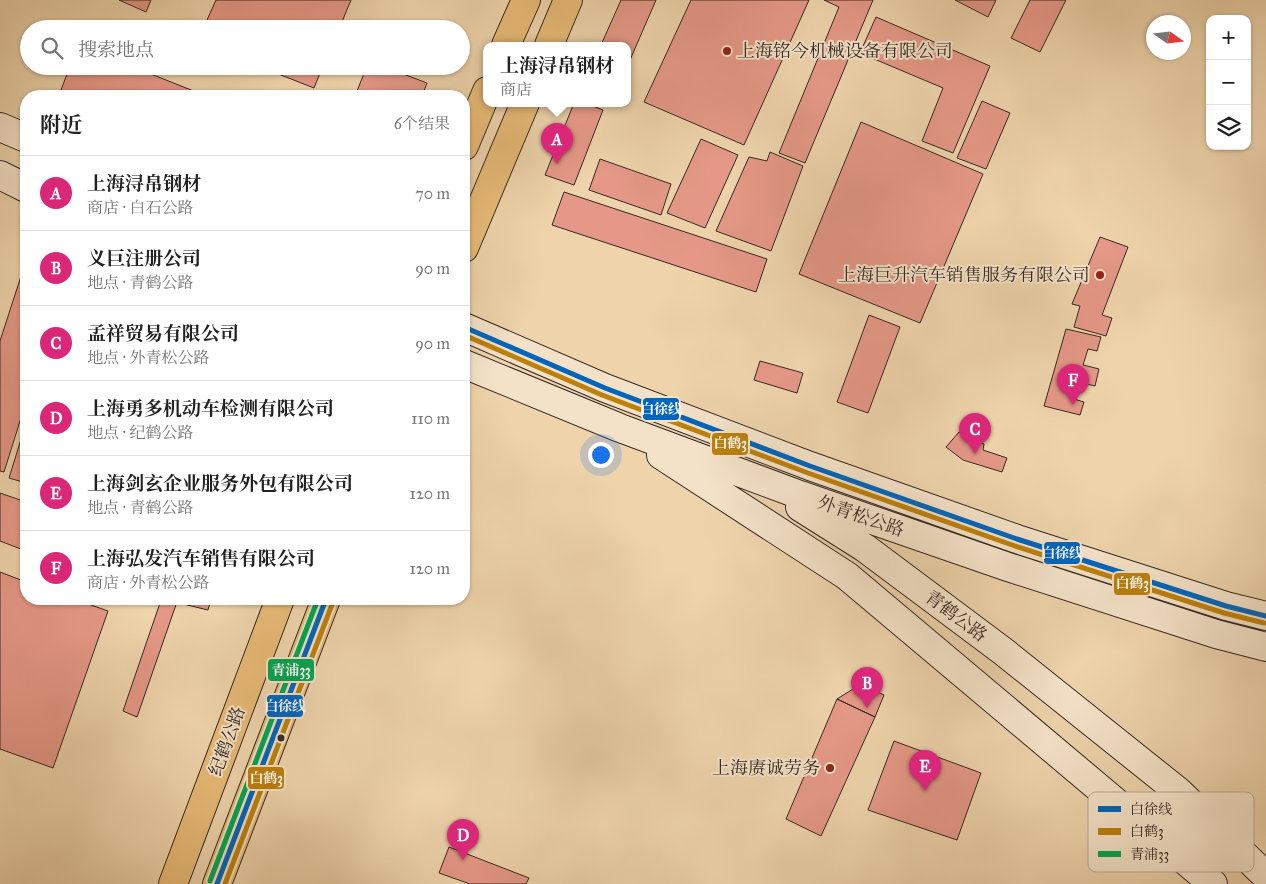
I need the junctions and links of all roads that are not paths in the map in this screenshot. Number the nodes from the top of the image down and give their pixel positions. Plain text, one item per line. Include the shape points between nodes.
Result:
1 (526, 0) edge
2 (568, 0) edge
3 (507, 42) edge
4 (550, 42) edge
5 (483, 101) edge
6 (523, 107) edge
7 (0, 127) edge
8 (470, 132) edge
9 (20, 135) edge
10 (0, 174) edge
11 (20, 185) edge
12 (470, 234) edge
13 (470, 329) edge
14 (470, 366) edge
15 (618, 392) junction
16 (620, 428) junction
17 (754, 478) junction
18 (278, 605) edge
19 (324, 605) edge
20 (1266, 616) edge
21 (1266, 647) edge
22 (1104, 792) edge
23 (1179, 792) edge
24 (1254, 864) edge
25 (1199, 872) edge
26 (1266, 876) edge
27 (174, 884) edge
28 (217, 884) edge
29 (1213, 884) edge

1 - 3 main road
2 - 4 main road
5 - 8 main road
6 - 12 main road
7 - 9 main road
10 - 11 main road
13 - 15 main road, 外青松公路
14 - 16 main road, 外青松公路
15 - 17 main road, 青鹤公路
15 - 20 main road, 外青松公路 via 810,466 1017,539
16 - 17 main road, 外青松公路
16 - 22 main road via 847,576
17 - 21 main road, 外青松公路 via 1008,567
17 - 23 main road, 青鹤公路 via 865,548 1004,652
18 - 27 main road, 纪鹤公路
19 - 28 main road
24 - 26 main road, 青鹤公路
25 - 29 main road

